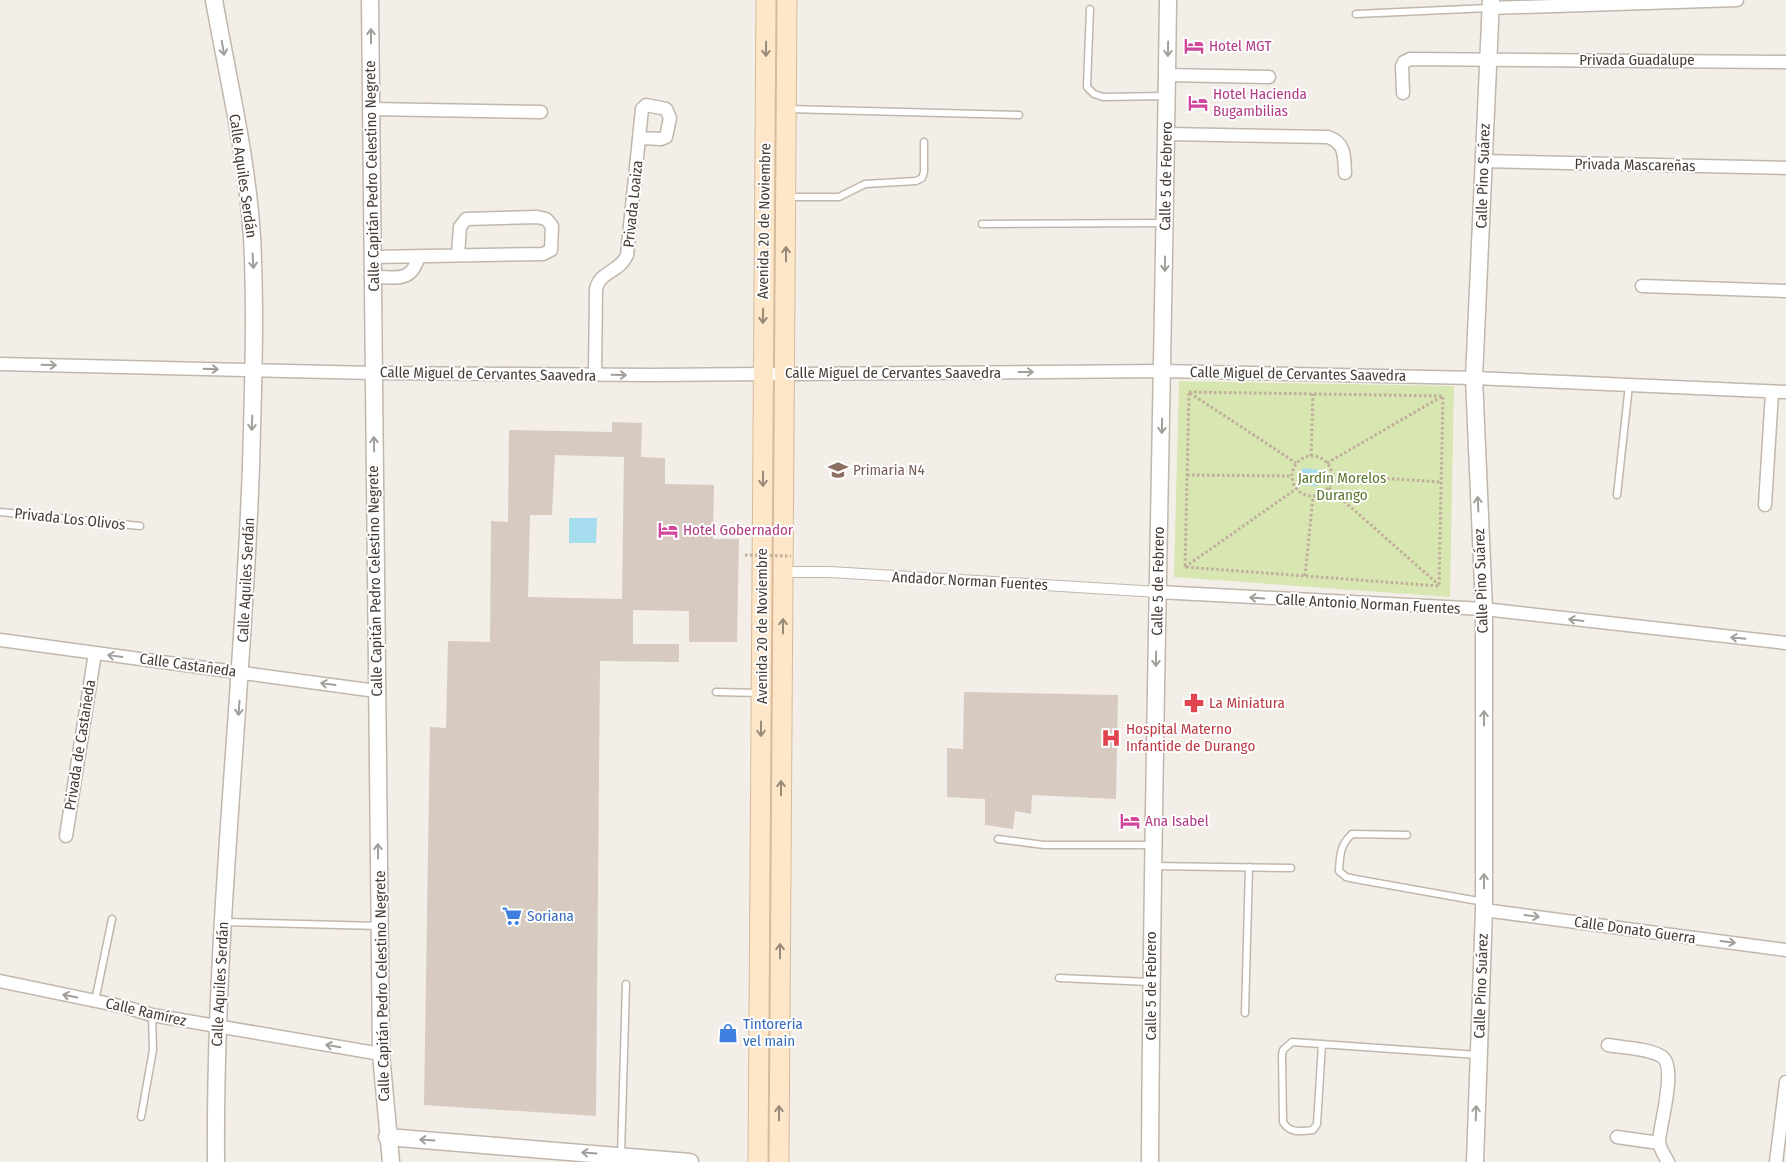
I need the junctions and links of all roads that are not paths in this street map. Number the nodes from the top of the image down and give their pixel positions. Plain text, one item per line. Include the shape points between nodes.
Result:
1 (214, 0) edge
2 (370, 0) edge
3 (766, 0) edge
4 (787, 0) edge
5 (1168, 0) edge
6 (1737, 0) edge
7 (1491, 4) edge
8 (1090, 9) dead end
9 (1356, 14) dead end
10 (1488, 60) junction
11 (1786, 62) edge
12 (1167, 75) junction
13 (1269, 76) dead end
14 (1403, 94) dead end
15 (1167, 96) junction
16 (372, 109) junction
17 (787, 109) junction
18 (541, 112) dead end
19 (1019, 115) dead end
20 (1167, 134) junction
21 (640, 138) dead end
22 (924, 142) dead end
23 (1484, 161) junction
24 (1786, 168) edge
25 (1345, 173) dead end
26 (786, 197) junction
27 (982, 224) dead end
28 (1166, 224) junction
29 (458, 255) junction
30 (418, 256) junction
31 (373, 257) junction
32 (373, 277) junction
33 (1642, 286) dead end
34 (1786, 290) edge
35 (0, 364) edge
36 (254, 370) junction
37 (1163, 371) junction
38 (373, 372) junction
39 (785, 373) junction
40 (762, 374) junction
41 (595, 375) junction
42 (1474, 378) junction
43 (1629, 385) junction
44 (1772, 392) junction
45 (1786, 392) edge
46 (1617, 494) dead end
47 (1765, 505) dead end
48 (0, 512) edge
49 (140, 526) dead end
50 (787, 564) junction
51 (1158, 592) junction
52 (1484, 609) junction
53 (0, 640) edge
54 (1786, 643) edge
55 (95, 653) junction
56 (241, 672) junction
57 (376, 691) junction
58 (716, 692) dead end
59 (761, 693) junction
60 (1407, 835) dead end
61 (66, 836) dead end
62 (998, 839) dead end
63 (1152, 845) junction
64 (1152, 866) junction
65 (1249, 867) junction
66 (1291, 868) dead end
67 (1484, 906) junction
68 (112, 919) dead end
69 (224, 922) junction
70 (379, 926) junction
71 (1786, 950) edge
72 (1059, 978) dead end
73 (0, 981) edge
74 (1151, 982) junction
75 (626, 984) dead end
76 (95, 1001) junction
77 (1245, 1012) dead end
78 (152, 1015) junction
79 (217, 1027) junction
80 (1322, 1044) junction
81 (1608, 1045) dead end
82 (381, 1054) junction
83 (1478, 1055) junction
84 (1786, 1082) edge
85 (141, 1117) dead end
86 (387, 1137) junction
87 (1617, 1137) dead end
88 (1659, 1143) junction
89 (622, 1155) junction
90 (216, 1162) edge
91 (391, 1162) edge
92 (690, 1162) edge
93 (758, 1162) edge
94 (778, 1162) edge
95 (1150, 1162) edge
96 (1476, 1162) edge
97 (1668, 1162) edge
98 (1776, 1162) edge

1 -> 36 street, Calle Aquiles Serdán via 248,199 254,278
16 -> 2 street, Calle Capitán Pedro Celestino Negrete
3 -> 40 main road, Avenida 20 de Noviembre
4 - 17 main road, Avenida 20 de Noviembre
5 -> 12 street, Calle 5 de Febrero
6 - 7 street
7 - 9 lane
7 - 10 street, Calle Pino Suárez
8 - 15 lane via 1088,87 1094,94 1103,97
10 - 11 street, Privada Guadalupe
10 - 14 street, Privada Guadalupe via 1410,59 1402,66
10 - 23 street, Calle Pino Suárez
12 - 13 street
12 - 15 street, Calle 5 de Febrero
15 - 20 street, Calle 5 de Febrero
16 - 18 street
16 - 31 street, Calle Capitán Pedro Celestino Negrete
17 - 19 lane
17 - 26 main road, Avenida 20 de Noviembre
20 - 25 street via 1328,136 1340,144
20 - 28 street, Calle 5 de Febrero
21 - 41 street, Privada Loaiza via 627,255 620,267 597,282
22 - 26 lane via 922,178 866,184 839,197
23 - 24 street, Privada Mascareñas
23 - 42 street, Calle Pino Suárez
39 -> 26 main road, Avenida 20 de Noviembre
27 - 28 lane
28 -> 37 street, Calle 5 de Febrero
29 - 29 street via 543,254 551,250 552,226 546,218 537,217 470,218 460,227
29 - 30 street
30 - 31 street
30 - 32 street via 414,270 405,276
31 - 32 street, Calle Capitán Pedro Celestino Negrete
32 - 38 street, Calle Capitán Pedro Celestino Negrete
33 - 34 street
35 -> 36 street, Calle Miguel de Cervantes Saavedra
36 - 38 street, Calle Miguel de Cervantes Saavedra
36 -> 56 street, Calle Aquiles Serdán
39 -> 37 street, Calle Miguel de Cervantes Saavedra
37 - 42 street, Calle Miguel de Cervantes Saavedra
37 -> 51 street, Calle 5 de Febrero
38 - 41 street, Calle Miguel de Cervantes Saavedra
57 -> 38 street, Calle Capitán Pedro Celestino Negrete
39 - 40 street, Calle Miguel de Cervantes Saavedra
39 - 50 main road, Avenida 20 de Noviembre
41 -> 40 street, Calle Miguel de Cervantes Saavedra
40 -> 59 main road, Avenida 20 de Noviembre
42 - 43 street, Calle Miguel de Cervantes Saavedra
52 -> 42 street, Calle Pino Suárez
43 - 44 street, Calle Miguel de Cervantes Saavedra
43 - 46 lane
44 - 45 street, Calle Miguel de Cervantes Saavedra
44 - 47 street
48 - 49 lane, Privada Los Olivos
50 - 51 street, Andador Norman Fuentes via 830,572
94 -> 50 main road, Avenida 20 de Noviembre
52 -> 51 street, Calle Antonio Norman Fuentes
51 -> 63 street, Calle 5 de Febrero
54 -> 52 street, Calle Antonio Norman Fuentes
67 -> 52 street, Calle Pino Suárez
53 - 55 street, Calle Castañeda
56 -> 55 street, Calle Castañeda
55 - 61 street, Privada de Castañeda
57 -> 56 street, Calle Castañeda
56 -> 69 street, Calle Aquiles Serdán
70 -> 57 street, Calle Capitán Pedro Celestino Negrete
58 - 59 lane
59 -> 93 main road, Avenida 20 de Noviembre
60 - 67 lane via 1352,834 1340,849 1340,871 1346,877
62 - 63 lane via 1044,846
63 - 64 street, Calle 5 de Febrero
64 - 65 lane
64 - 74 street, Calle 5 de Febrero
65 - 66 lane
65 - 77 lane
67 -> 71 street, Calle Donato Guerra
67 - 83 street, Calle Pino Suárez
68 - 76 lane
69 - 70 lane
69 - 79 street, Calle Aquiles Serdán
70 - 82 street, Calle Capitán Pedro Celestino Negrete
72 - 74 lane
76 -> 73 street, Calle Ramírez
74 - 95 street, Calle 5 de Febrero
75 - 89 lane
76 - 78 street, Calle Ramírez
78 - 79 street, Calle Ramírez
78 - 85 lane via 153,1050
82 -> 79 street, Calle Ramírez
79 - 90 street, Calle Aquiles Serdán
80 - 80 lane via 1317,1124 1313,1130 1293,1131 1283,1122 1284,1050 1292,1042
80 - 83 lane
81 - 88 street via 1652,1053 1663,1057 1667,1063 1669,1077
82 - 86 street, Calle Capitán Pedro Celestino Negrete
96 -> 83 street, Calle Pino Suárez
84 - 98 street
89 -> 86 street
86 - 91 street, Calle Capitán Pedro Celestino Negrete
87 - 88 street
88 - 97 street
89 - 92 street

